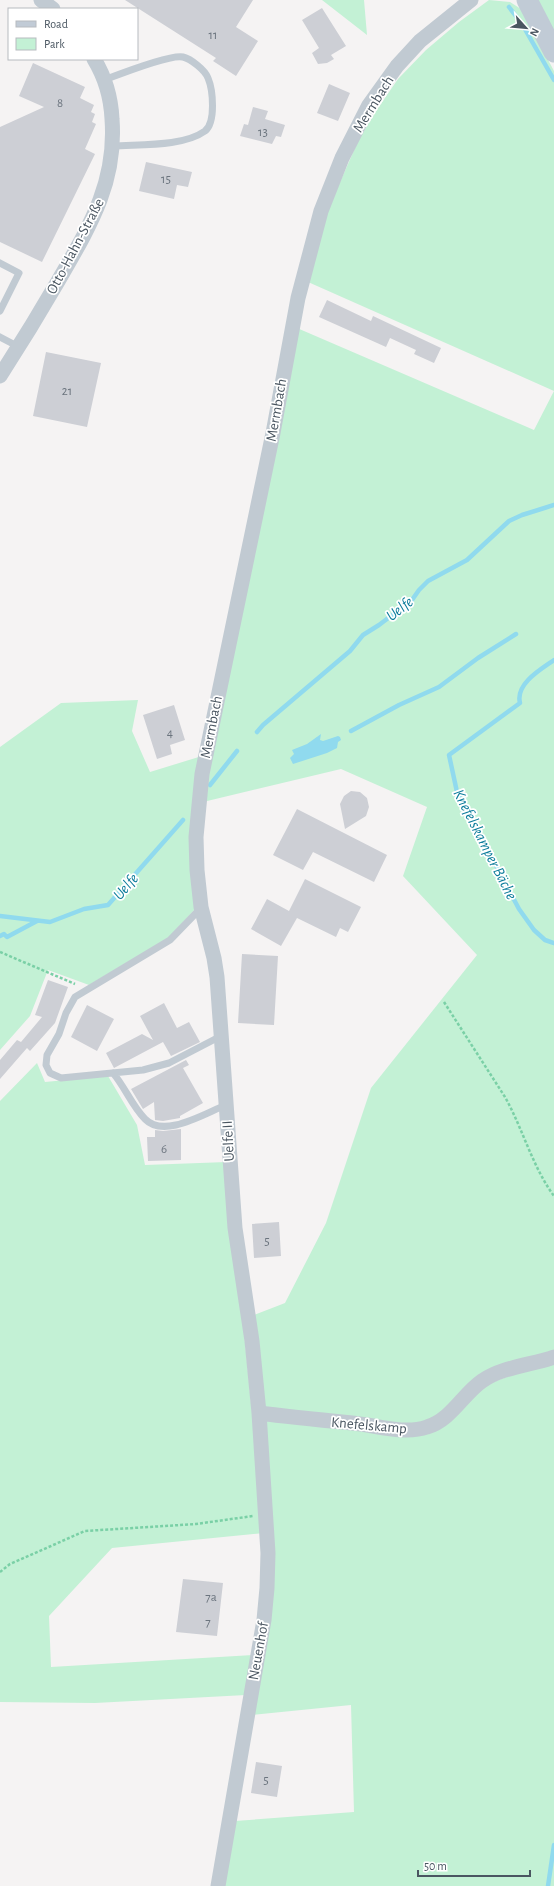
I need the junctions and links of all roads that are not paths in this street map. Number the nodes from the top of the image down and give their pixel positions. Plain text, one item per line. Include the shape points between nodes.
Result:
1 (41, 0) edge
2 (471, 0) edge
3 (527, 0) edge
4 (52, 8) edge
5 (554, 52) edge
6 (94, 60) edge
7 (104, 80) junction
8 (113, 146) junction
9 (0, 263) edge
10 (0, 312) edge
11 (0, 337) edge
12 (19, 347) junction
13 (0, 376) edge
14 (197, 870) joint
15 (201, 907) junction
16 (222, 1036) junction
17 (112, 1074) junction
18 (227, 1105) junction
19 (554, 1357) edge
20 (259, 1413) junction
21 (218, 1886) edge

1 - 4 street
2 - 14 street, Mermbach via 420,41 397,66 369,105 342,158 321,211 298,298 270,448 208,739 197,812
3 - 5 street
6 - 7 street, Otto-Hahn-Straße
7 - 8 street, Otto-Hahn-Straße via 111,108
7 - 8 lane via 162,60 182,57 197,65 208,78 213,103 211,119 206,130 193,136 170,143
8 - 12 street, Otto-Hahn-Straße via 106,184 95,213
9 - 10 lane via 19,273
11 - 12 lane
12 - 13 street, Otto-Hahn-Straße
14 - 15 street, Uelfe II
15 - 16 street, Uelfe II via 214,958
15 - 17 lane via 170,940 75,997 71,1002 59,1034 47,1055 46,1065 50,1073 61,1078
16 - 17 lane via 170,1063
16 - 18 street, Uelfe II
17 - 18 lane via 122,1084 145,1119 153,1125 177,1125
18 - 20 street, Uelfe II via 235,1228 252,1341
19 - 20 street, Knefelskamp via 484,1379 453,1410 428,1427 389,1429
20 - 21 street, Neuenhof via 266,1514 267,1588 264,1620

